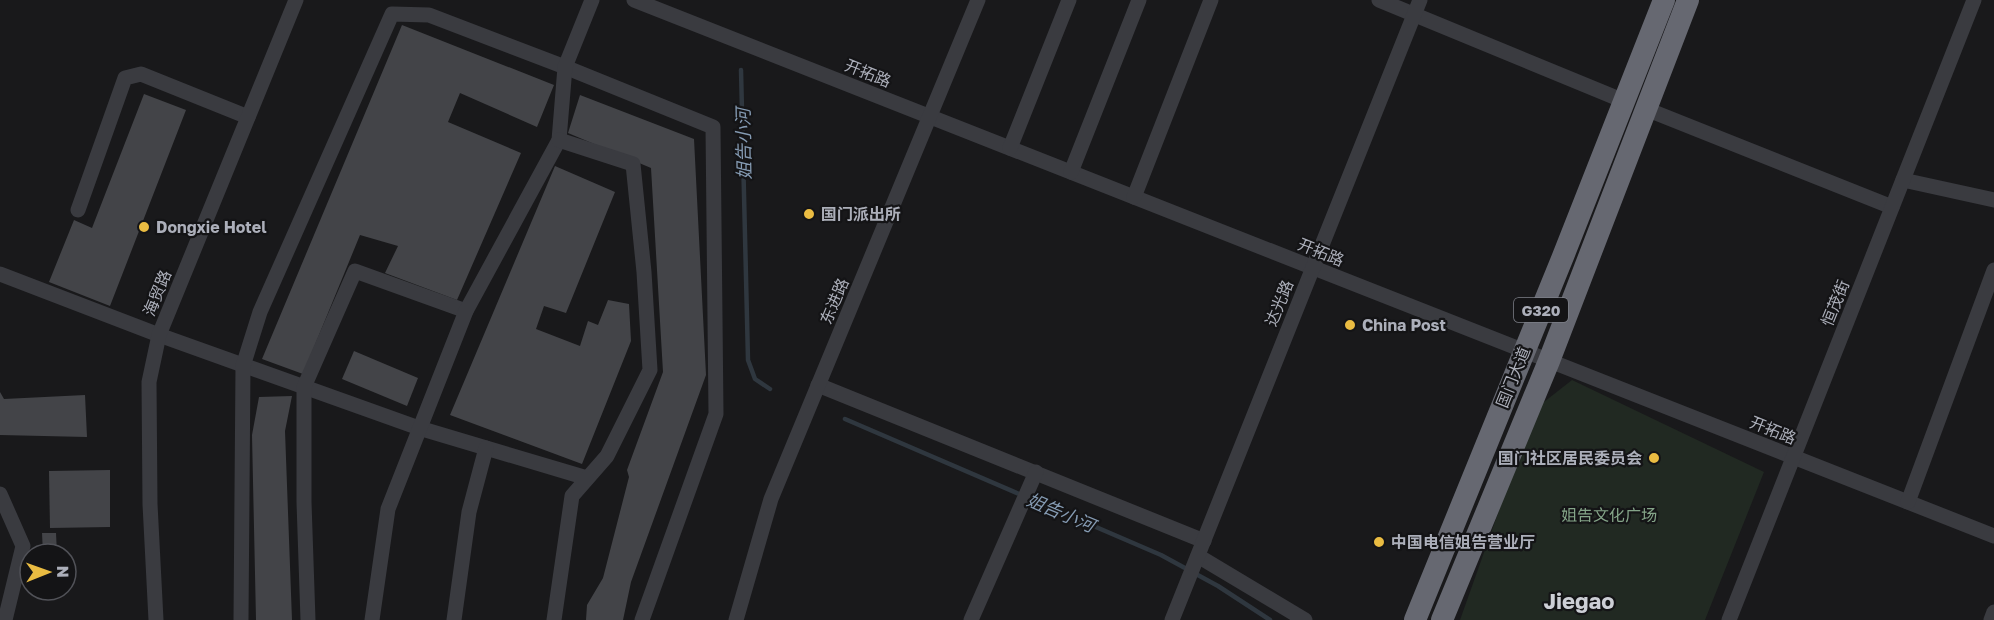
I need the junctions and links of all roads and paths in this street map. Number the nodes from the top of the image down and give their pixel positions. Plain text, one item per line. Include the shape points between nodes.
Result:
1 (296, 0) edge
2 (592, 0) edge
3 (634, 0) edge
4 (978, 0) edge
5 (1069, 0) edge
6 (1139, 0) edge
7 (1211, 0) edge
8 (1379, 0) edge
9 (1664, 0) edge
10 (1688, 0) edge
11 (1974, 0) edge
12 (1417, 7) edge
13 (565, 67) junction
14 (1624, 101) junction
15 (1646, 110) junction
16 (248, 117) junction
17 (930, 117) junction
18 (559, 140) junction
19 (1010, 148) junction
20 (1071, 172) junction
21 (1903, 180) junction
22 (1134, 197) junction
23 (1994, 200) edge
24 (1892, 207) junction
25 (78, 210) dead end
26 (1312, 268) junction
27 (1994, 270) edge
28 (0, 274) edge
29 (466, 311) junction
30 (159, 335) junction
31 (1524, 351) junction
32 (1550, 361) junction
33 (243, 366) junction
34 (818, 385) junction
35 (304, 387) junction
36 (418, 428) junction
37 (486, 448) junction
38 (1794, 457) junction
39 (1036, 472) junction
40 (588, 478) junction
41 (0, 495) edge
42 (1908, 502) junction
43 (1994, 536) edge
44 (1204, 541) junction
45 (1197, 559) junction
46 (1994, 612) edge
47 (5, 620) edge
48 (156, 620) edge
49 (241, 620) edge
50 (308, 620) edge
51 (372, 620) edge
52 (454, 620) edge
53 (554, 620) edge
54 (642, 620) edge
55 (736, 620) edge
56 (971, 620) edge
57 (1172, 620) edge
58 (1305, 620) edge
59 (1415, 620) edge
60 (1442, 620) edge
61 (1729, 620) edge
62 (1990, 620) edge

1 - 16 street, 海贸路
2 - 13 street
3 - 17 street, 开拓路
4 - 17 street, 东进路
5 - 19 street
6 - 20 street
7 - 22 street
8 - 12 street
9 - 14 highway, 国门大道 / G320
10 - 15 highway, 国门大道 / G320
11 - 21 street, 恒茂街
12 - 14 street
12 - 26 street, 达光路
13 - 18 street
13 - 33 street via 429,15 392,14 260,312
13 - 54 street via 713,127 716,414
14 - 31 highway, 国门大道 / G320
15 - 24 street
15 - 32 highway, 国门大道 / G320
16 - 25 street via 141,74 125,78
16 - 30 street, 海贸路
17 - 19 street, 开拓路
17 - 34 street, 东进路
18 - 29 street
18 - 40 street via 633,164 644,272 650,370 607,456
19 - 20 street, 开拓路
20 - 22 street, 开拓路
21 - 23 street
21 - 24 street, 恒茂街
22 - 26 street, 开拓路
24 - 38 street, 恒茂街
26 - 31 street, 开拓路
26 - 44 street, 达光路
27 - 42 street
28 - 30 street
29 - 35 street via 355,271
29 - 36 street
30 - 33 street
30 - 48 street, 海贸路 via 149,382
31 - 32 street, 开拓路
31 - 59 highway, 国门大道 / G320
32 - 38 street, 开拓路
32 - 60 highway, 国门大道 / G320
33 - 35 street
33 - 49 street
34 - 39 street
34 - 55 street, 东进路 via 771,500
35 - 36 street
35 - 50 street
36 - 37 street
36 - 51 street via 388,509
37 - 40 street
37 - 52 street via 469,512
38 - 42 street, 开拓路
38 - 61 street, 恒茂街
39 - 44 street
39 - 56 street
40 - 53 street via 572,496
41 - 47 street via 23,546
42 - 43 street, 开拓路
44 - 45 street, 达光路
45 - 57 street, 达光路
45 - 58 street
46 - 62 street

